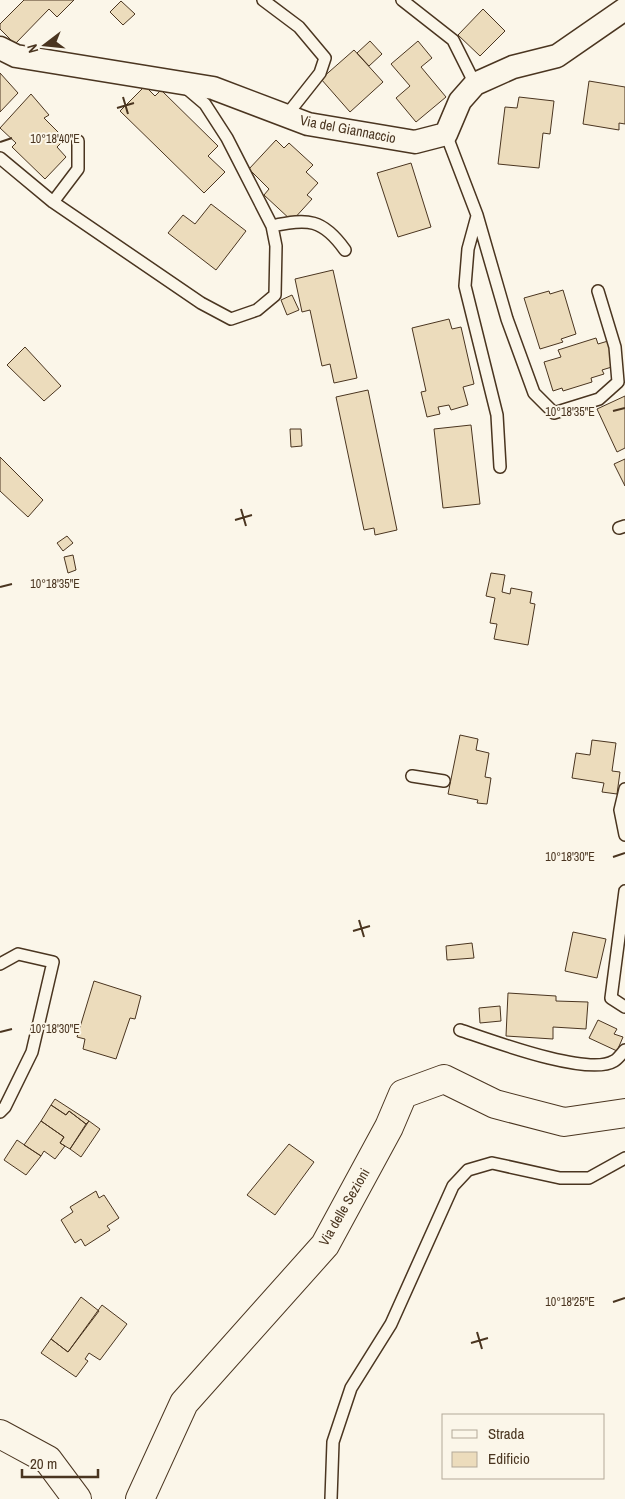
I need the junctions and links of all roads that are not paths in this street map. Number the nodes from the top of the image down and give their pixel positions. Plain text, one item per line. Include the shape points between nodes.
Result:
1 (263, 0) edge
2 (402, 0) edge
3 (625, 9) edge
4 (0, 48) edge
5 (182, 84) junction
6 (475, 84) junction
7 (286, 116) junction
8 (446, 134) junction
9 (78, 141) dead end
10 (0, 158) edge
11 (53, 202) junction
12 (477, 215) junction
13 (272, 226) junction
14 (344, 250) dead end
15 (598, 291) dead end
16 (500, 467) dead end
17 (412, 776) dead end
18 (444, 782) dead end
19 (625, 789) edge
20 (625, 835) edge
21 (625, 891) edge
22 (0, 964) edge
23 (625, 1007) edge
24 (460, 1030) dead end
25 (625, 1050) edge
26 (0, 1112) edge
27 (625, 1114) edge
28 (625, 1158) edge
29 (0, 1434) edge
30 (77, 1499) edge
31 (140, 1499) edge
32 (331, 1499) edge

1 - 7 lane via 299,27 325,58 320,74
2 - 6 lane via 453,40
3 - 6 street via 557,56 513,67
4 - 5 street, Via del Giannaccio via 16,56
5 - 7 street, Via del Giannaccio via 213,88
5 - 13 lane via 205,104 227,138
6 - 8 street via 460,101
7 - 8 street, Via del Giannaccio via 308,124 415,142
8 - 12 lane
9 - 11 lane via 78,169
10 - 11 lane
11 - 13 lane via 200,304 231,319 257,310 275,295 276,246
12 - 15 lane via 507,319 534,393 554,413 599,399 618,382 615,347
12 - 16 lane via 468,249 465,286 497,415
13 - 14 lane via 298,220 318,224 332,233
17 - 18 lane
19 - 20 lane via 620,810
21 - 23 lane via 611,998
22 - 26 lane via 18,954 53,962 32,1052
24 - 25 lane via 540,1057 591,1065 614,1062
27 - 31 street, Via delle Sezioni via 564,1122 495,1104 444,1080 403,1094 389,1127 324,1245 184,1403
28 - 32 lane via 589,1178 560,1178 492,1163 468,1170 453,1186 392,1324 350,1388 333,1442
29 - 30 street via 48,1460

